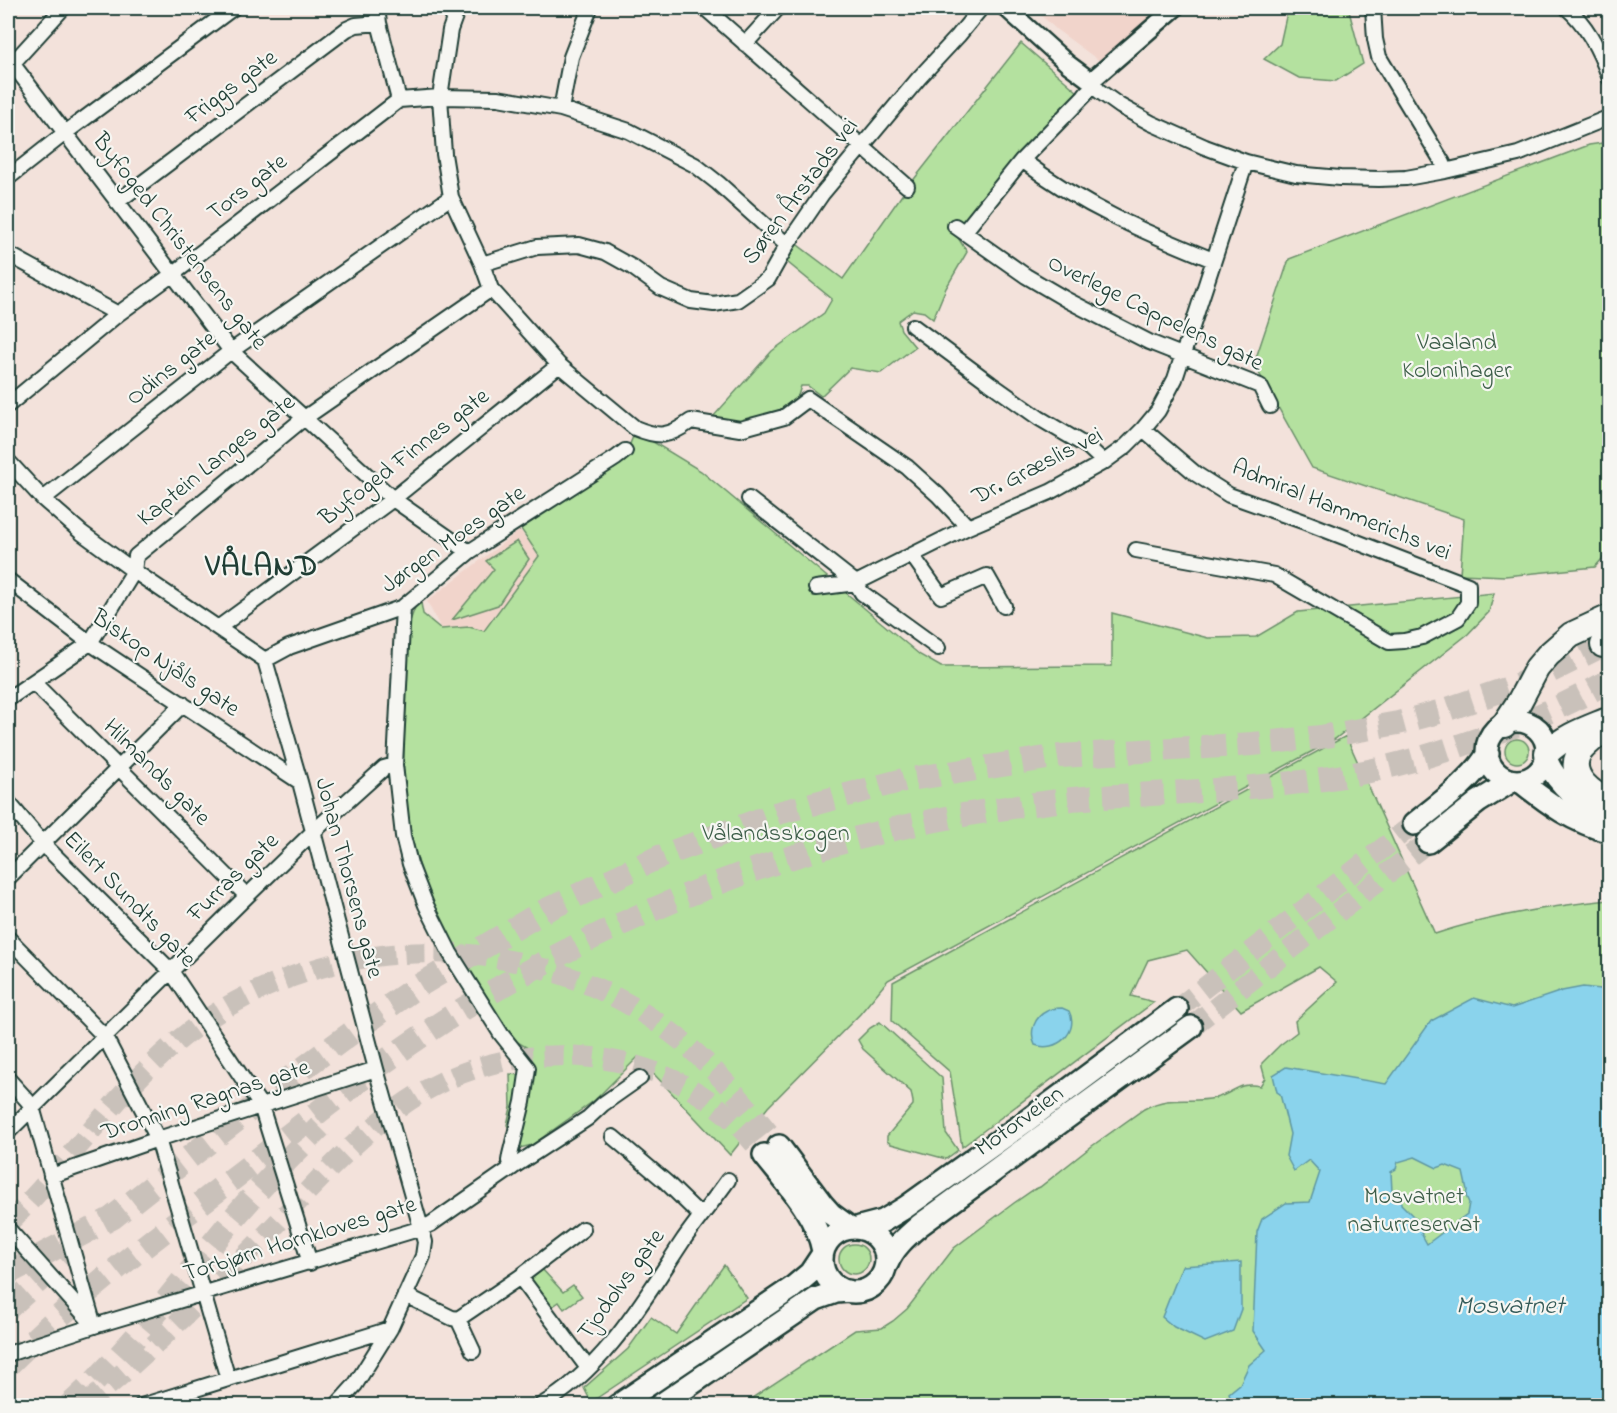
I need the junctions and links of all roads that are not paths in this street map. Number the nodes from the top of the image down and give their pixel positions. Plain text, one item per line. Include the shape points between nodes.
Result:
1 (63, 8) edge
2 (233, 8) edge
3 (377, 8) edge
4 (458, 8) edge
5 (590, 8) edge
6 (705, 8) edge
7 (778, 8) edge
8 (981, 8) edge
9 (1006, 8) edge
10 (1174, 8) edge
11 (1372, 8) edge
12 (1567, 8) edge
13 (378, 23) junction
14 (745, 44) junction
15 (10, 61) edge
16 (1610, 79) edge
17 (1089, 86) junction
18 (440, 97) junction
19 (399, 100) junction
20 (561, 109) junction
21 (1610, 117) edge
22 (64, 133) junction
23 (862, 146) junction
24 (1022, 160) junction
25 (1246, 162) junction
26 (1445, 171) junction
27 (8, 178) edge
28 (907, 186) dead end
29 (451, 197) junction
30 (117, 202) junction
31 (787, 245) junction
32 (8, 254) edge
33 (1213, 260) junction
34 (482, 264) junction
35 (173, 274) junction
36 (491, 289) junction
37 (118, 314) junction
38 (914, 326) dead end
39 (231, 351) junction
40 (1182, 355) junction
41 (559, 365) junction
42 (8, 405) edge
43 (1270, 406) dead end
44 (303, 419) junction
45 (1143, 429) junction
46 (625, 451) dead end
47 (8, 461) edge
48 (1104, 462) junction
49 (393, 499) junction
50 (749, 499) dead end
51 (43, 500) junction
52 (968, 528) junction
53 (1136, 550) dead end
54 (469, 552) junction
55 (912, 555) junction
56 (134, 571) junction
57 (8, 580) edge
58 (856, 583) junction
59 (816, 588) dead end
60 (1004, 606) dead end
61 (403, 607) junction
62 (1610, 617) edge
63 (218, 628) junction
64 (90, 643) junction
65 (938, 648) dead end
66 (265, 660) junction
67 (33, 682) junction
68 (8, 699) edge
69 (182, 703) junction
70 (1610, 719) edge
71 (1504, 725) junction
72 (1610, 725) edge
73 (1488, 754) junction
74 (1547, 756) junction
75 (395, 765) junction
76 (120, 767) junction
77 (1516, 781) junction
78 (300, 782) junction
79 (8, 802) edge
80 (1610, 802) edge
81 (1610, 813) edge
82 (1414, 824) tunnel mouth
83 (313, 832) junction
84 (1610, 832) edge
85 (1428, 842) tunnel mouth
86 (43, 844) junction
87 (8, 878) edge
88 (247, 896) junction
89 (8, 938) edge
90 (171, 972) junction
91 (1178, 1009) tunnel mouth
92 (1191, 1027) tunnel mouth
93 (105, 1036) junction
94 (376, 1069) junction
95 (639, 1078) dead end
96 (8, 1079) edge
97 (261, 1106) junction
98 (32, 1107) junction
99 (8, 1132) edge
100 (613, 1137) dead end
101 (158, 1139) junction
102 (513, 1167) junction
103 (51, 1176) junction
104 (728, 1180) dead end
105 (700, 1215) junction
106 (854, 1227) junction
107 (422, 1228) junction
108 (8, 1229) edge
109 (583, 1229) dead end
110 (822, 1253) junction
111 (310, 1263) junction
112 (887, 1264) junction
113 (520, 1277) junction
114 (848, 1292) junction
115 (202, 1294) junction
116 (405, 1295) junction
117 (458, 1319) junction
118 (94, 1326) junction
119 (390, 1329) junction
120 (473, 1351) dead end
121 (8, 1354) edge
122 (588, 1368) junction
123 (228, 1379) junction
124 (141, 1406) edge
125 (336, 1406) edge
126 (540, 1406) edge
127 (617, 1406) edge
128 (659, 1406) edge

1 - 15 street
2 - 22 street
3 - 13 street
4 - 18 street via 450,30
5 - 20 street via 571,57
6 - 14 street
7 - 14 street
8 - 23 street, Søren Årstads vei
9 - 17 street
10 - 17 street
11 - 26 street via 1379,57
12 - 16 street via 1595,44
13 - 19 street
13 - 30 street, Friggs gate via 347,29
14 - 23 street
15 - 22 street, Byfoged Christensens gate
17 - 24 street via 1084,96
17 - 25 street via 1151,123
18 - 19 street
18 - 20 street via 498,98
18 - 29 street
19 - 35 street, Tors gate
20 - 31 street via 629,131 695,165
21 - 26 street via 1518,154
22 - 27 street
22 - 30 street, Byfoged Christensens gate
23 - 28 street
23 - 31 street, Søren Årstads vei
24 - 33 street via 1086,203
24 - 40 street, Overlege Cappelens gate via 960,229 1067,300
25 - 26 street via 1296,174 1379,179
25 - 33 street, Dr. Græslis vei
29 - 34 street
29 - 39 street, Odins gate
30 - 35 street, Byfoged Christensens gate
31 - 34 street, Søren Årstads vei via 768,279 738,300 714,304 681,297 605,252 579,245 537,247
32 - 37 street
33 - 40 street, Dr. Græslis vei
34 - 36 street
35 - 37 street, Tors gate
35 - 39 street, Byfoged Christensens gate
36 - 41 street
36 - 44 street, Kaptein Langes gate
37 - 42 street, Tors gate
38 - 48 street
39 - 44 street, Byfoged Christensens gate
39 - 51 street, Odins gate
40 - 43 street, Overlege Cappelens gate via 1260,386
40 - 45 street, Dr. Græslis vei via 1165,398
41 - 49 street, Byfoged Finnes gate
41 - 52 street via 635,428 649,434 665,435 691,421 740,429 784,417 808,399 907,467
44 - 49 street, Byfoged Christensens gate
44 - 56 street, Kaptein Langes gate via 136,556
45 - 48 street, Dr. Græslis vei
45 - 53 street, Admiral Hammerichs vei via 1196,474 1229,495 1468,585 1467,603 1458,618 1422,637 1389,642 1274,575
46 - 54 street, Jørgen Moes gate
47 - 51 street
48 - 52 street, Dr. Græslis vei via 1050,492
49 - 54 street, Byfoged Christensens gate
49 - 63 street, Byfoged Finnes gate
50 - 58 street
51 - 56 street
52 - 55 street, Dr. Græslis vei
54 - 61 street, Jørgen Moes gate
55 - 58 street, Dr. Græslis vei
55 - 60 street via 941,596 987,576
56 - 63 street
56 - 64 street, Kaptein Langes gate
57 - 64 street, Biskop Njåls gate
58 - 59 street, Dr. Græslis vei
58 - 65 street via 862,592
61 - 66 street, Jørgen Moes gate via 289,647
61 - 75 street
62 - 71 highway via 1571,635 1548,655
63 - 66 street
64 - 67 street, Kaptein Langes gate
64 - 69 street, Biskop Njåls gate
66 - 78 street, Johan Thorsens gate
67 - 68 street, Kaptein Langes gate
67 - 76 street, Hilmands gate
69 - 76 street
69 - 78 street, Biskop Njåls gate
70 - 74 highway via 1559,741
71 - 73 highway via 1491,737
71 - 74 highway via 1521,722 1537,729 1546,744
72 - 80 highway via 1584,748 1576,764 1585,786
73 - 77 highway via 1495,771
73 - 82 highway via 1461,786
74 - 77 highway via 1536,774
74 - 81 highway via 1557,780 1567,790
75 - 83 street, Furras gate via 384,768
75 - 102 street via 403,836 426,905 474,993 528,1068 509,1161
76 - 86 street
76 - 88 street, Hilmands gate
77 - 84 highway via 1582,823
77 - 85 highway via 1478,802
78 - 83 street, Johan Thorsens gate
79 - 86 street, Eilert Sundts gate
83 - 88 street, Furras gate
83 - 94 street, Johan Thorsens gate
86 - 87 street
86 - 90 street, Eilert Sundts gate
88 - 90 street, Furras gate
89 - 93 street
90 - 93 street, Furras gate
90 - 97 street, Eilert Sundts gate
91 - 106 highway, Motorveien via 906,1207 883,1221
92 - 112 highway, Motorveien via 906,1236
93 - 98 street, Furras gate
93 - 101 street
94 - 97 street, Dronning Ragnas gate
94 - 107 street, Johan Thorsens gate
95 - 102 street, Torbjørn Hornkloves gate via 588,1118
96 - 98 street
97 - 101 street, Dronning Ragnas gate
97 - 111 street, Eilert Sundts gate
98 - 99 street, Furras gate
98 - 103 street
100 - 105 street
101 - 103 street, Dronning Ragnas gate
101 - 115 street
102 - 107 street, Torbjørn Hornkloves gate
103 - 118 street
104 - 105 street, Tjodolvs gate
105 - 122 street, Tjodolvs gate via 615,1339
106 - 110 highway via 835,1233
106 - 110 highway via 831,1214 771,1150 821,1240
106 - 112 highway via 881,1240
107 - 111 street, Torbjørn Hornkloves gate
107 - 116 street, Johan Thorsens gate via 423,1256
108 - 118 street
109 - 113 street
110 - 114 highway via 828,1278
110 - 127 highway via 810,1273 792,1288
111 - 115 street, Torbjørn Hornkloves gate
112 - 114 highway via 873,1286 861,1292
113 - 117 street
113 - 122 street
114 - 128 highway via 816,1299
115 - 118 street, Torbjørn Hornkloves gate
115 - 123 street
116 - 117 street
116 - 119 street, Johan Thorsens gate
117 - 120 street
118 - 121 street, Torbjørn Hornkloves gate
119 - 123 street
119 - 125 street, Johan Thorsens gate via 355,1385
122 - 126 street, Tjodolvs gate
123 - 124 street

